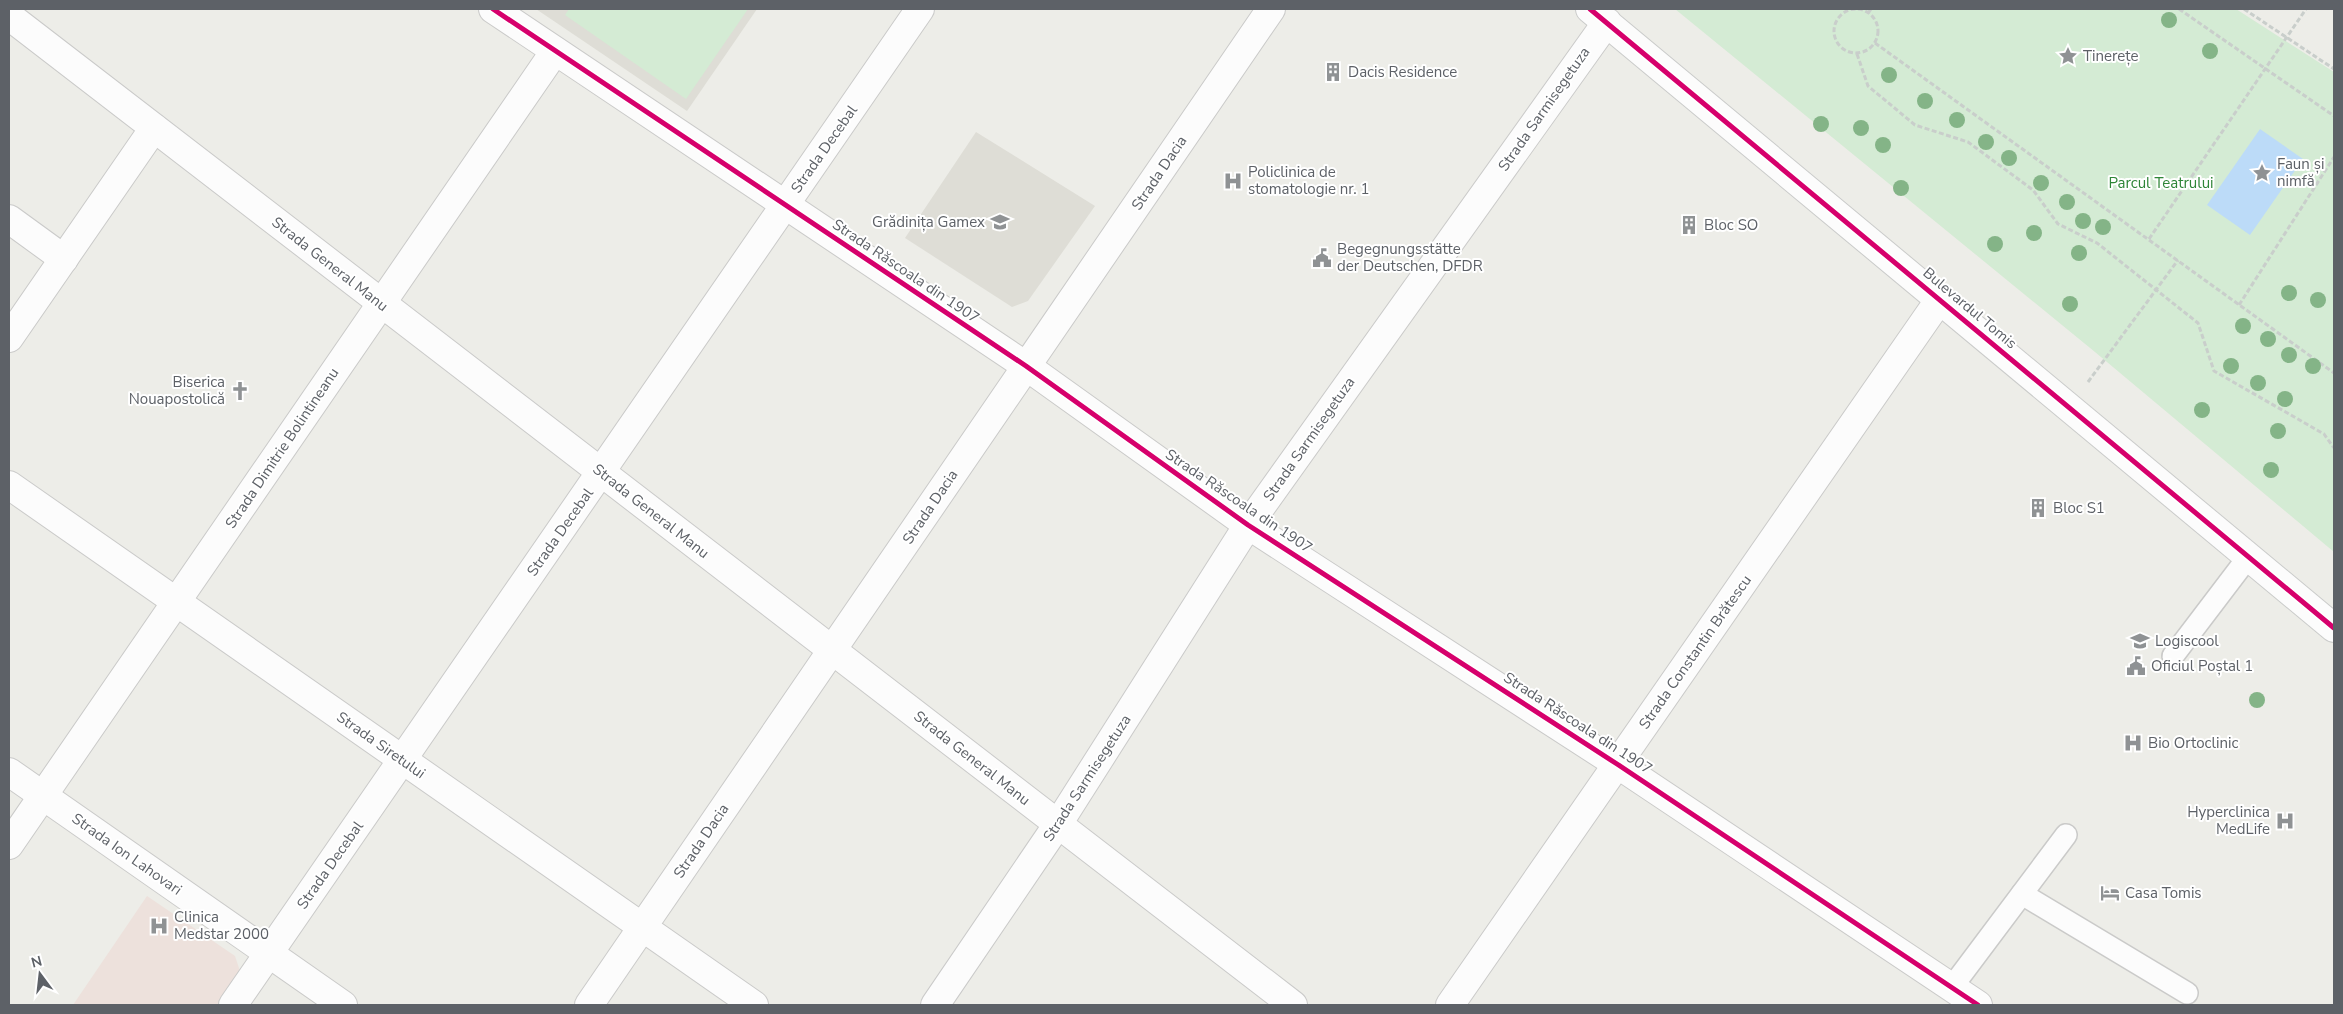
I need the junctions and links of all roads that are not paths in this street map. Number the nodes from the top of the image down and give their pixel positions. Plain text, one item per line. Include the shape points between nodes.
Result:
1 (920, 9) edge
2 (1271, 9) edge
3 (500, 11) edge
4 (1605, 13) edge
5 (9, 16) edge
6 (555, 51) junction
7 (154, 128) junction
8 (785, 205) junction
9 (9, 220) edge
10 (64, 258) junction
11 (1940, 299) junction
12 (381, 303) junction
13 (9, 338) edge
14 (1026, 366) junction
15 (601, 472) junction
16 (9, 485) edge
17 (1248, 525) junction
18 (2248, 556) junction
19 (176, 601) junction
20 (2334, 628) edge
21 (832, 650) junction
22 (2173, 656) dead end
23 (403, 760) junction
24 (1618, 764) junction
25 (9, 772) edge
26 (43, 796) junction
27 (1058, 824) junction
28 (2066, 835) dead end
29 (9, 846) edge
30 (2022, 894) junction
31 (642, 927) junction
32 (269, 954) junction
33 (2188, 993) dead end
34 (1962, 998) edge
35 (234, 1005) edge
36 (343, 1005) edge
37 (588, 1005) edge
38 (754, 1005) edge
39 (935, 1005) edge
40 (1293, 1005) edge
41 (1450, 1005) edge

1 - 8 street, Strada Decebal
2 - 14 street, Strada Dacia
3 - 6 street, Strada Răscoala din 1907
4 - 11 street, Bulevardul Tomis
4 - 17 street, Strada Sarmisegetuza
5 - 7 street, Strada General Manu
6 - 8 street, Strada Răscoala din 1907
6 - 12 street, Strada Dimitrie Bolintineanu
7 - 10 street
7 - 12 street, Strada General Manu
8 - 14 street, Strada Răscoala din 1907
8 - 15 street, Strada Decebal
9 - 10 street
10 - 13 street
11 - 18 street, Bulevardul Tomis
11 - 24 street, Strada Constantin Brătescu
12 - 15 street, Strada General Manu
12 - 19 street, Strada Dimitrie Bolintineanu
14 - 17 street, Strada Răscoala din 1907
14 - 21 street, Strada Dacia
15 - 21 street, Strada General Manu
15 - 23 street, Strada Decebal
16 - 19 street, Strada Siretului
17 - 24 street, Strada Răscoala din 1907
17 - 27 street, Strada Sarmisegetuza
18 - 20 street, Bulevardul Tomis
18 - 22 lane
19 - 23 street, Strada Siretului
19 - 26 street, Strada Dimitrie Bolintineanu
21 - 27 street, Strada General Manu
21 - 31 street, Strada Dacia
23 - 31 street, Strada Siretului
23 - 32 street, Strada Decebal
24 - 34 street, Strada Răscoala din 1907
24 - 41 street, Strada Constantin Brătescu
25 - 26 street, Strada Ion Lahovari
26 - 29 street, Strada Dimitrie Bolintineanu
26 - 32 street, Strada Ion Lahovari
27 - 39 street, Strada Sarmisegetuza
27 - 40 street, Strada General Manu
28 - 30 lane
30 - 33 lane
30 - 34 lane
31 - 37 street, Strada Dacia
31 - 38 street, Strada Siretului
32 - 35 street, Strada Decebal
32 - 36 street, Strada Ion Lahovari

